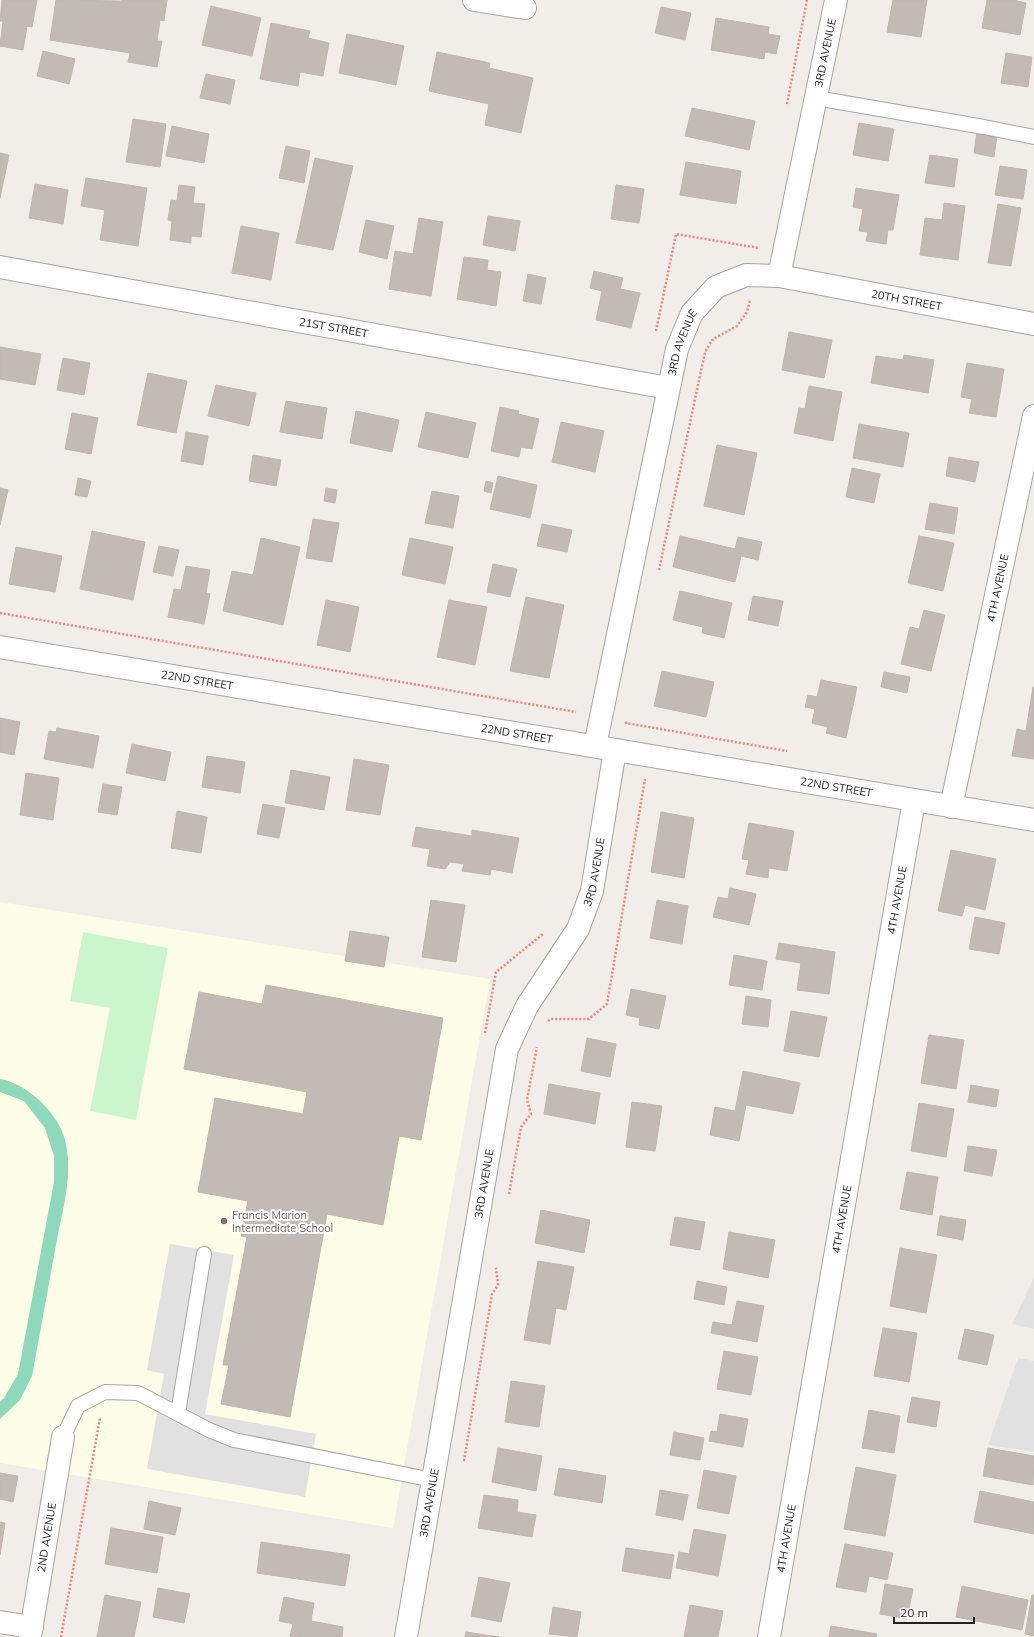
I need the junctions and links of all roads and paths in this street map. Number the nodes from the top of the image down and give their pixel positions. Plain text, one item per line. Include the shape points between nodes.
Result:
1 (474, 0) edge
2 (836, 0) edge
3 (525, 8) dead end
4 (816, 98) junction
5 (1034, 138) edge
6 (0, 267) edge
7 (779, 276) junction
8 (750, 296) dead end
9 (1034, 324) edge
10 (668, 388) junction
11 (1034, 416) edge
12 (658, 576) dead end
13 (0, 613) edge
14 (0, 647) edge
15 (576, 713) dead end
16 (628, 716) dead end
17 (626, 723) dead end
18 (605, 748) junction
19 (645, 775) dead end
20 (914, 801) junction
21 (951, 807) junction
22 (1034, 820) edge
23 (545, 1025) dead end
24 (537, 1046) dead end
25 (509, 1198) dead end
26 (204, 1254) dead end
27 (498, 1260) dead end
28 (105, 1392) junction
29 (178, 1413) junction
30 (64, 1437) joint
31 (462, 1468) dead end
32 (433, 1480) junction
33 (0, 1622) edge
34 (31, 1632) edge
35 (61, 1637) edge
36 (406, 1637) edge
37 (769, 1637) edge

1 - 3 street
2 - 4 street, 3RD AVENUE
4 - 5 lane
4 - 7 street, 3RD AVENUE
6 - 10 street, 21ST STREET
7 - 9 street, 20TH STREET
7 - 10 street, 3RD AVENUE via 746,275 716,287 692,313 676,349
8 - 12 path via 747,312 737,326 713,339 705,352
10 - 18 street, 3RD AVENUE
11 - 21 street, 4TH AVENUE
13 - 15 path
14 - 18 street, 22ND STREET
16 - 17 path
18 - 20 street, 22ND STREET
18 - 32 street, 3RD AVENUE via 592,891 578,929 527,1006 507,1049
19 - 23 path via 607,1004 589,1019 550,1019
20 - 21 street, 22ND STREET
20 - 37 street, 4TH AVENUE
21 - 22 street, 22ND STREET
24 - 25 path via 528,1100 531,1114 521,1128
26 - 29 lane
27 - 31 path via 498,1284 492,1294
28 - 29 lane via 138,1393
28 - 30 lane via 78,1406
28 - 35 path
29 - 32 lane via 234,1440
30 - 34 street, 2ND AVENUE
32 - 36 street, 3RD AVENUE
33 - 34 street

